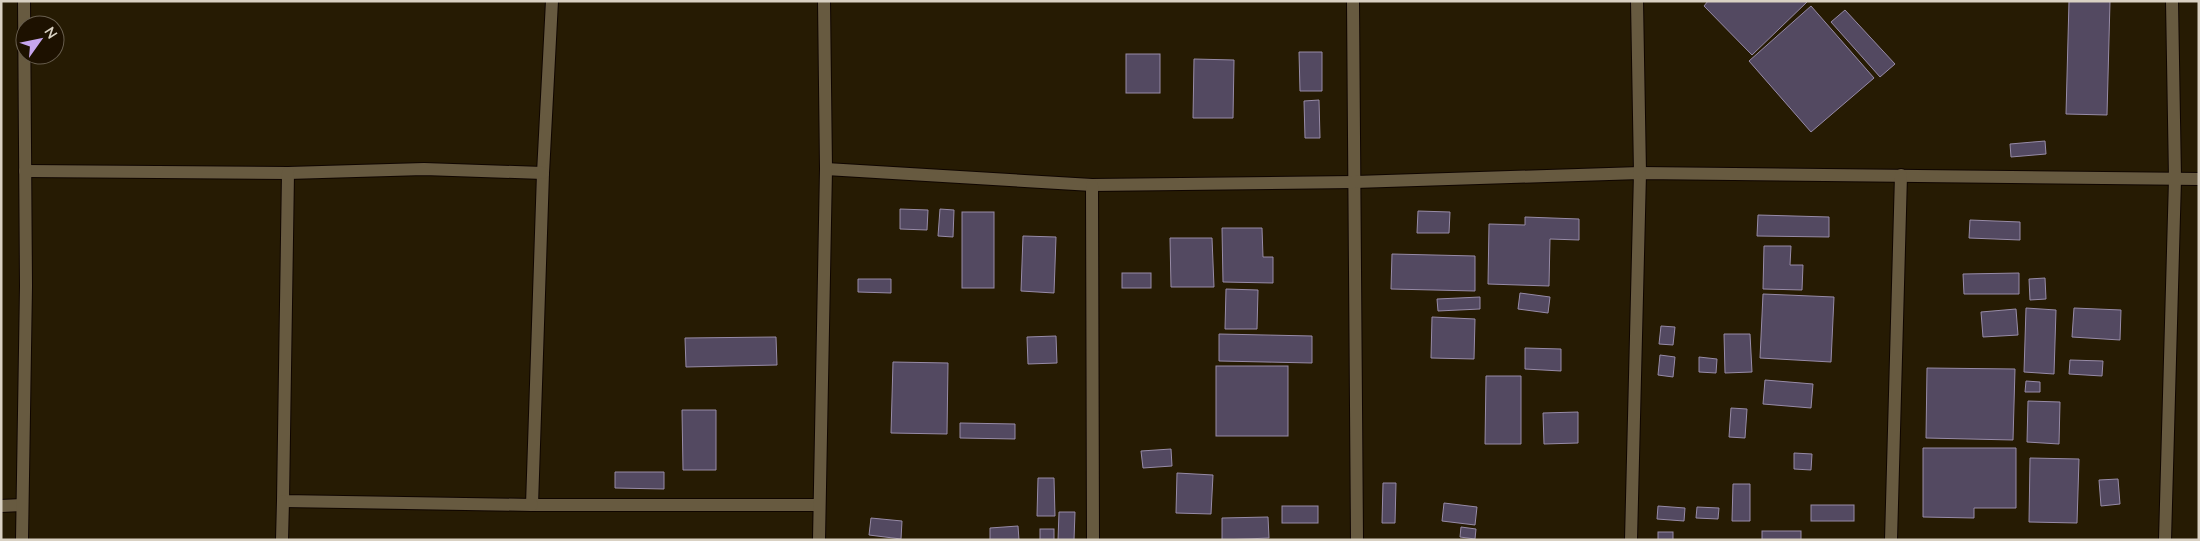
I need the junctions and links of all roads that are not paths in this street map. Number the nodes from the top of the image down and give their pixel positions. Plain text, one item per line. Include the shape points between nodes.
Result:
1 (24, 1) edge
2 (552, 1) edge
3 (824, 1) edge
4 (1353, 1) edge
5 (1637, 1) edge
6 (2172, 1) edge
7 (826, 169) junction
8 (26, 171) junction
9 (288, 173) junction
10 (543, 173) junction
11 (1640, 173) junction
12 (1901, 175) junction
13 (2175, 179) junction
14 (2199, 179) edge
15 (1355, 182) junction
16 (1092, 185) junction
17 (283, 501) junction
18 (22, 505) junction
19 (532, 505) junction
20 (819, 505) junction
21 (1, 506) edge
22 (22, 540) edge
23 (282, 540) edge
24 (819, 540) edge
25 (1093, 540) edge
26 (1357, 540) edge
27 (1631, 540) edge
28 (1891, 540) edge
29 (2165, 540) edge

1 - 8 street
2 - 10 street
3 - 7 street
4 - 15 street
5 - 11 street
6 - 13 street
7 - 16 street
7 - 20 street
8 - 9 street
8 - 18 street
9 - 10 street via 424,169
9 - 17 street
10 - 19 street
11 - 12 street
11 - 15 street
11 - 27 street
12 - 13 street
12 - 28 street
13 - 14 street
13 - 29 street
15 - 16 street
15 - 26 street
16 - 25 street
17 - 19 street
17 - 23 street
18 - 21 street
18 - 22 street
19 - 20 street
20 - 24 street

